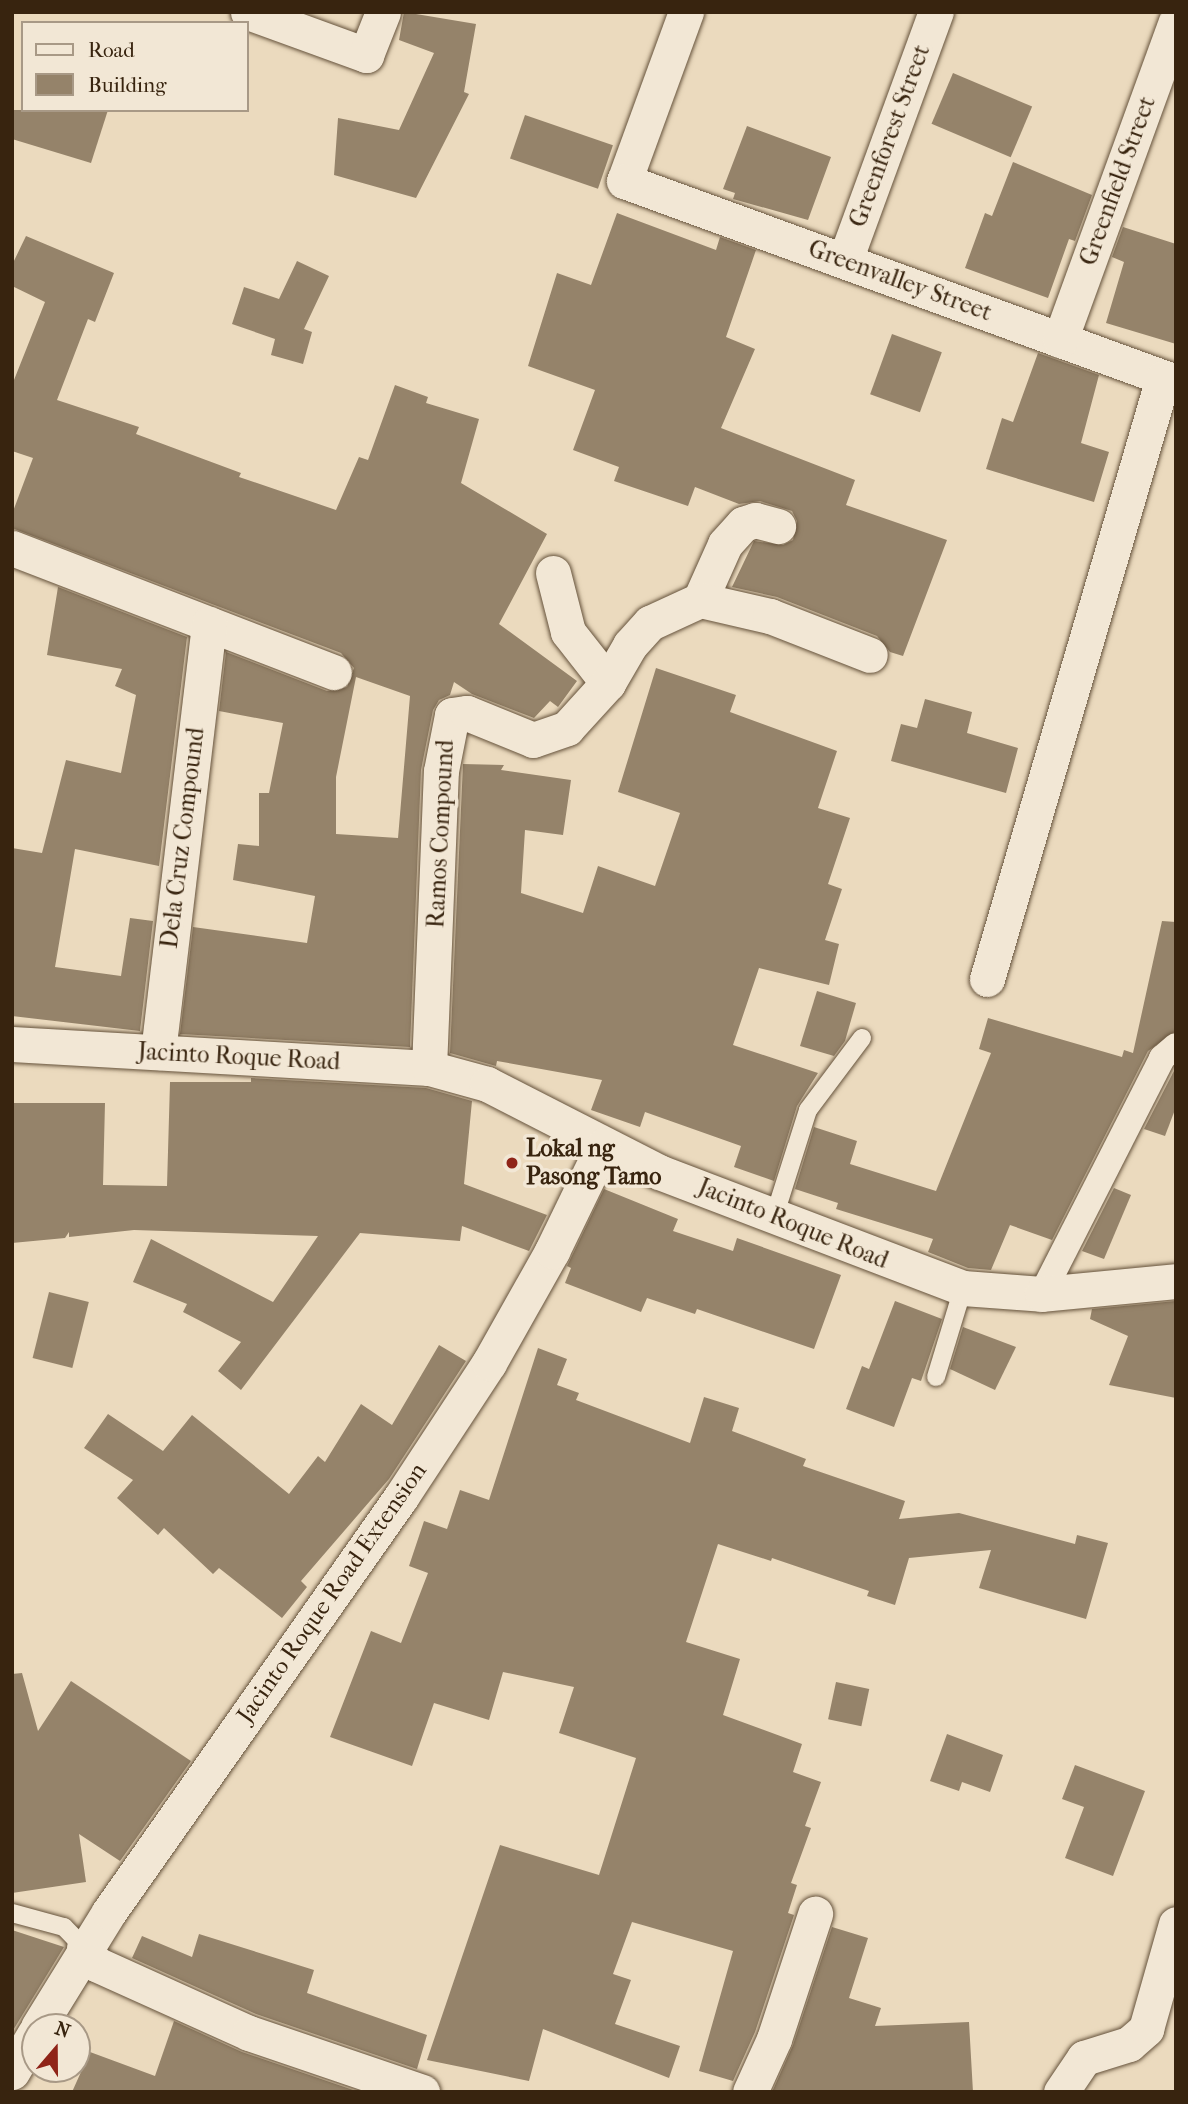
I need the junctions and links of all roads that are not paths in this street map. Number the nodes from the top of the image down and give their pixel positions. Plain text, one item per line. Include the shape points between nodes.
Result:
1 (248, 12) edge
2 (383, 12) edge
3 (686, 12) edge
4 (936, 12) edge
5 (1176, 22) edge
6 (845, 260) junction
7 (1059, 340) junction
8 (1169, 380) edge
9 (778, 526) dead end
10 (12, 548) edge
11 (553, 573) dead end
12 (700, 600) junction
13 (208, 624) junction
14 (870, 655) dead end
15 (334, 672) dead end
16 (608, 684) junction
17 (987, 979) dead end
18 (862, 1038) dead end
19 (12, 1044) edge
20 (1176, 1046) edge
21 (158, 1052) junction
22 (429, 1068) junction
23 (603, 1146) junction
24 (775, 1214) junction
25 (1176, 1281) edge
26 (963, 1288) junction
27 (1042, 1294) junction
28 (936, 1377) dead end
29 (12, 1913) edge
30 (815, 1914) dead end
31 (1176, 1924) edge
32 (84, 1948) junction
33 (46, 2013) edge
34 (21, 2057) edge
35 (12, 2072) edge
36 (422, 2092) edge
37 (750, 2092) edge
38 (1061, 2092) edge

1 - 2 street via 366,55
3 - 6 street, Greenvalley Street via 624,181
4 - 6 street, Greenforest Street
5 - 7 street, Greenfield Street
6 - 7 street, Greenvalley Street
7 - 8 street, Greenvalley Street
8 - 17 street
9 - 12 street via 755,520 743,524 725,544
10 - 13 street
11 - 16 street via 568,632
12 - 14 street via 770,616
12 - 16 street, Ramos Compound via 650,623 630,645
13 - 15 street
13 - 21 street, Dela Cruz Compound
16 - 22 street, Ramos Compound via 567,728 533,740 467,713 452,715 441,771
18 - 24 lane via 808,1110
19 - 21 street, Jacinto Roque Road
20 - 27 street via 1162,1058
21 - 22 street, Jacinto Roque Road
22 - 23 street, Jacinto Roque Road via 487,1084
23 - 24 street, Jacinto Roque Road
23 - 32 street, Jacinto Roque Road Extension via 552,1251 489,1363 401,1497
24 - 26 street, Jacinto Roque Road
25 - 27 street, Jacinto Roque Road
26 - 27 street, Jacinto Roque Road
26 - 28 lane
29 - 32 lane via 64,1927
30 - 37 street via 774,2039
31 - 38 street via 1146,2029 1129,2044 1084,2058
32 - 33 street, Jacinto Roque Road Extension
32 - 36 street via 108,1969 249,2033
34 - 35 street

